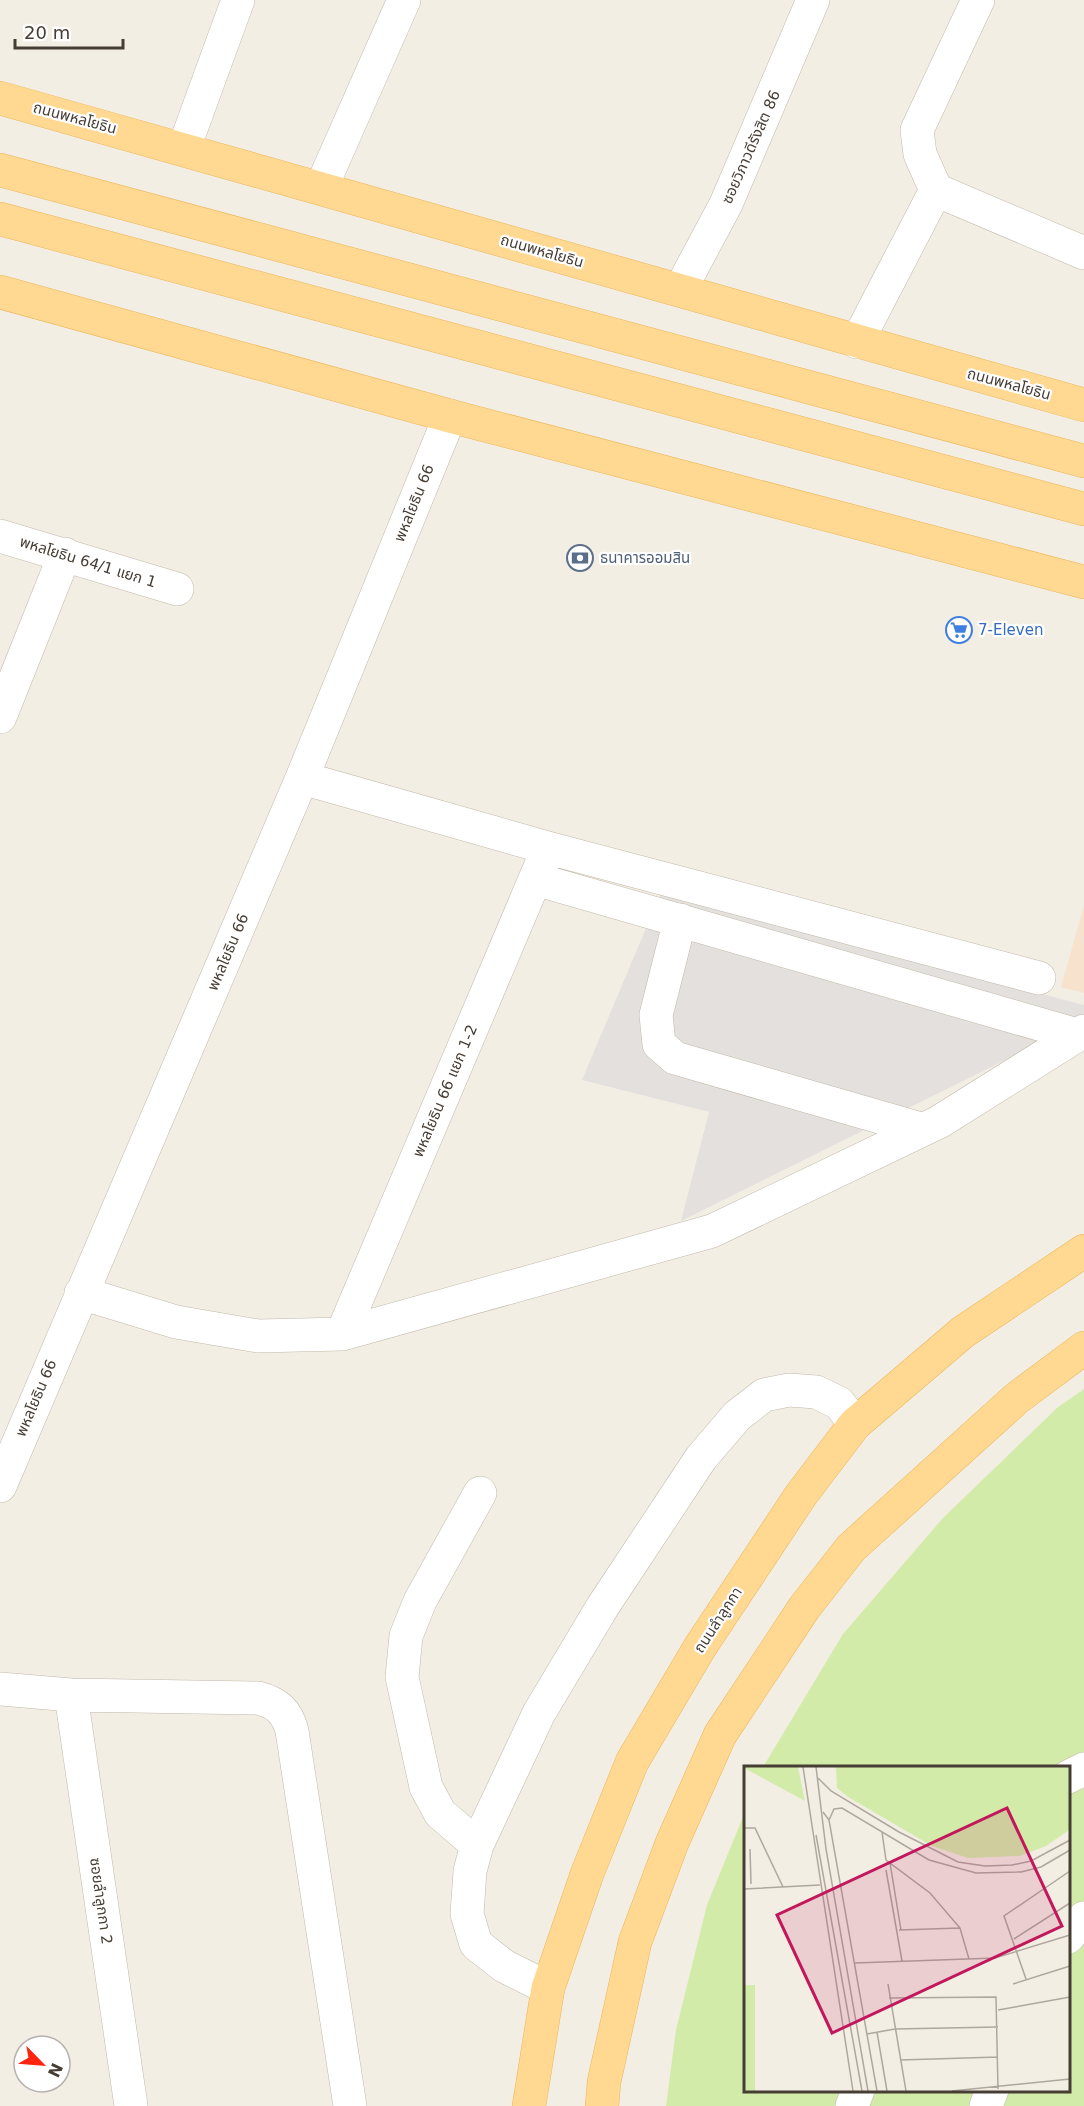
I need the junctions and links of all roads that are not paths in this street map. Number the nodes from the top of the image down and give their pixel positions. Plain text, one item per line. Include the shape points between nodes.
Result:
1 (238, 0) edge
2 (404, 0) edge
3 (813, 0) edge
4 (978, 0) edge
5 (0, 98) edge
6 (184, 148) junction
7 (0, 170) edge
8 (321, 188) junction
9 (936, 190) junction
10 (0, 219) edge
11 (1084, 253) edge
12 (680, 290) junction
13 (0, 292) edge
14 (857, 342) junction
15 (1084, 405) edge
16 (450, 416) junction
17 (1084, 461) edge
18 (1084, 509) edge
19 (0, 536) edge
20 (65, 554) junction
21 (1084, 582) edge
22 (177, 589) dead end
23 (0, 717) edge
24 (302, 778) junction
25 (548, 848) junction
26 (535, 879) junction
27 (680, 920) junction
28 (1040, 978) dead end
29 (1080, 1033) edge
30 (921, 1130) junction
31 (1084, 1251) edge
32 (81, 1293) junction
33 (342, 1334) junction
34 (1084, 1348) edge
35 (855, 1424) junction
36 (0, 1486) edge
37 (480, 1493) dead end
38 (0, 1689) edge
39 (71, 1695) junction
40 (1084, 1769) edge
41 (1069, 1776) edge
42 (477, 1845) junction
43 (1084, 1918) edge
44 (1069, 1936) edge
45 (548, 1988) junction
46 (858, 2091) edge
47 (992, 2091) edge
48 (605, 2105) edge
49 (131, 2106) edge
50 (350, 2106) edge
51 (528, 2106) edge
52 (852, 2106) edge
53 (986, 2106) edge

1 - 6 street
2 - 8 street
3 - 12 street, ซอยวิภาวดีรังสิต 86 via 726,204
4 - 9 street via 917,130 920,154
5 - 6 main road, ถนนพหลโยธิน
6 - 8 main road, ถนนพหลโยธิน
7 - 17 main road
8 - 12 main road, ถนนพหลโยธิน
9 - 11 street
9 - 14 street
10 - 18 main road
12 - 14 main road, ถนนพหลโยธิน
13 - 16 main road
14 - 15 main road, ถนนพหลโยธิน
16 - 21 main road
16 - 24 street, พหลโยธิน 66
19 - 20 street, พหลโยธิน 64/1 แยก 1
20 - 22 street, พหลโยธิน 64/1 แยก 1
20 - 23 street
24 - 25 street
24 - 32 street, พหลโยธิน 66
25 - 26 street, พหลโยธิน 66 แยก 1-2
25 - 28 street
26 - 27 street
26 - 33 street, พหลโยธิน 66 แยก 1-2
27 - 29 street
27 - 30 street via 656,1015 659,1044 675,1058
29 - 30 street via 1009,1080
30 - 33 street via 712,1231
31 - 35 main road, ถนนลำลูกกา via 963,1332
32 - 33 street via 176,1322 258,1336
32 - 36 street, พหลโยธิน 66
34 - 48 main road via 1017,1398 851,1548 804,1608 720,1735 672,1843 635,1942 604,2082
35 - 42 street via 838,1403 816,1392 789,1390 765,1395 737,1416 701,1458 603,1606 539,1713
35 - 45 main road, ถนนลำลูกกา via 706,1637 632,1762 587,1874
37 - 42 street via 420,1601 406,1636 402,1677 426,1787 440,1813
38 - 39 street
39 - 49 street, ซอยลำลูกกา 2
39 - 50 street via 258,1698 280,1707 289,1718
40 - 41 street
42 - 45 street via 470,1870 467,1914 476,1944 504,1966
43 - 44 street
45 - 51 main road, ถนนลำลูกกา
46 - 52 street
47 - 53 street

